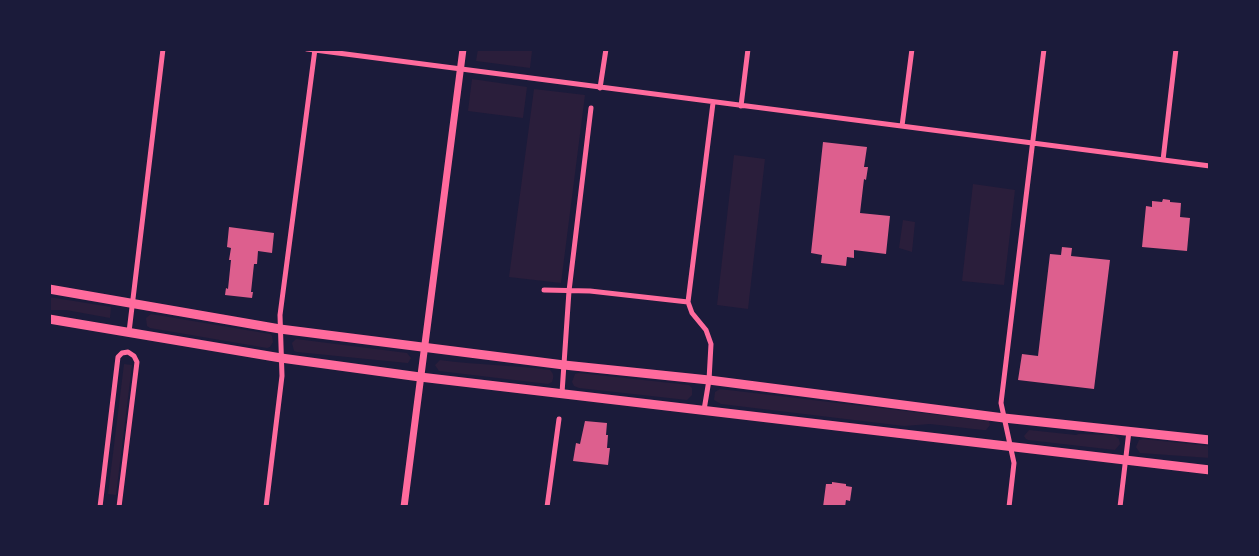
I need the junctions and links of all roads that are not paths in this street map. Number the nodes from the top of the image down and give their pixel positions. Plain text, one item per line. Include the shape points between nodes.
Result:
1 (163, 49) edge
2 (307, 49) edge
3 (463, 49) edge
4 (606, 49) edge
5 (748, 49) edge
6 (912, 49) edge
7 (1044, 49) edge
8 (1176, 49) edge
9 (314, 50) edge
10 (460, 70) junction
11 (600, 88) junction
12 (713, 103) junction
13 (741, 106) junction
14 (591, 108) dead end
15 (902, 126) junction
16 (1032, 143) junction
17 (1163, 160) junction
18 (1210, 166) edge
19 (49, 289) edge
20 (544, 290) dead end
21 (569, 291) junction
22 (132, 302) junction
23 (688, 302) junction
24 (49, 319) edge
25 (280, 329) junction
26 (129, 332) junction
27 (425, 346) junction
28 (281, 358) junction
29 (564, 365) junction
30 (420, 377) junction
31 (709, 380) junction
32 (562, 393) junction
33 (704, 410) junction
34 (1004, 418) junction
35 (559, 419) dead end
36 (1129, 431) junction
37 (1210, 440) edge
38 (1010, 447) junction
39 (1126, 460) junction
40 (1210, 470) edge
41 (100, 507) edge
42 (119, 507) edge
43 (266, 507) edge
44 (404, 507) edge
45 (547, 507) edge
46 (1009, 507) edge
47 (1120, 507) edge

1 - 22 street
2 - 9 street
3 - 10 street
4 - 11 street
5 - 13 street
6 - 15 street
7 - 16 street
8 - 17 street
9 - 10 street
9 - 25 street
10 - 11 street
10 - 27 street
11 - 12 street
12 - 13 street
12 - 23 street
13 - 15 street
14 - 21 street
15 - 16 street
16 - 17 street
16 - 34 street via 1001,403
17 - 18 street
19 - 22 main road
20 - 21 street
21 - 23 street
21 - 29 street
22 - 25 main road
22 - 26 street
23 - 31 street via 710,344
24 - 26 main road
25 - 27 main road
25 - 28 street
26 - 28 main road
27 - 29 main road
27 - 30 street
28 - 30 main road
28 - 43 street
29 - 31 main road
29 - 32 street
30 - 32 main road
30 - 44 street
31 - 33 street
31 - 34 main road
32 - 33 main road
33 - 38 main road
34 - 36 main road
34 - 38 street
35 - 45 street
36 - 37 main road
36 - 39 street
38 - 39 main road
38 - 46 street via 1014,463
39 - 40 main road
39 - 47 street
41 - 42 street via 118,357 128,352 137,362

